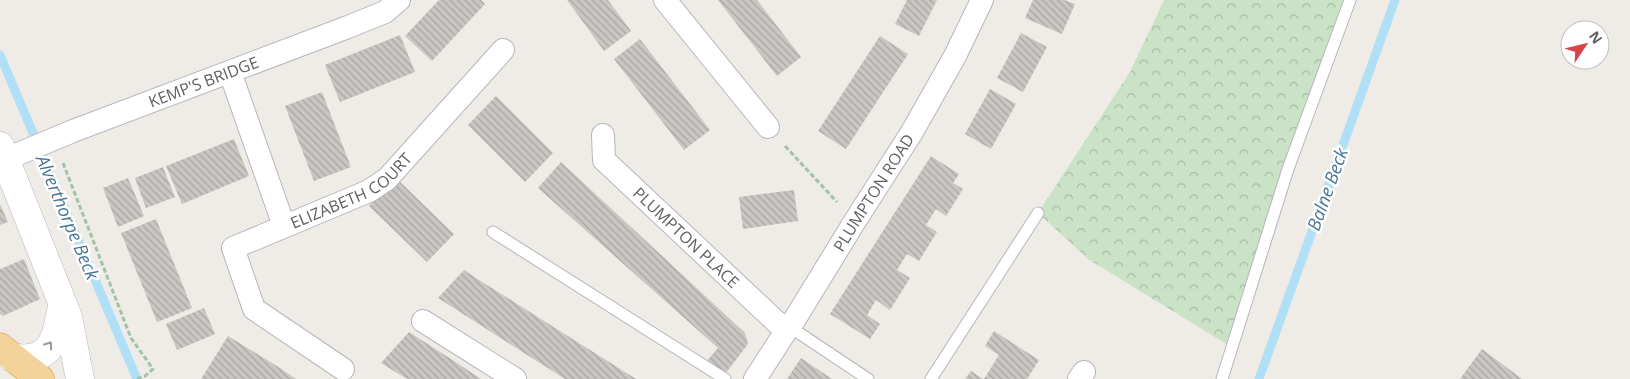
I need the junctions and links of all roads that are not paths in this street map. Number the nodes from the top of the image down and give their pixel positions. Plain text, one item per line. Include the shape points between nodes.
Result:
1 (399, 0) edge
2 (666, 0) edge
3 (982, 0) edge
4 (1350, 0) edge
5 (502, 50) dead end
6 (230, 72) junction
7 (768, 127) road end
8 (603, 134) dead end
9 (11, 151) edge
10 (1038, 213) dead end
11 (284, 226) junction
12 (493, 232) dead end
13 (63, 305) junction
14 (424, 321) dead end
15 (788, 329) junction
16 (6, 352) edge
17 (343, 369) dead end
18 (40, 379) edge
19 (80, 379) edge
20 (515, 379) edge
21 (726, 379) edge
22 (755, 379) edge
23 (868, 379) edge
24 (931, 379) edge
25 (1222, 379) edge

1 - 6 street, KEMP'S BRIDGE via 385,12
2 - 7 street
3 - 15 street, PLUMPTON ROAD via 912,132
4 - 25 lane via 1288,169
5 - 11 street, ELIZABETH COURT via 387,179 369,191
6 - 9 street, KEMP'S BRIDGE via 54,139
6 - 11 street, ELIZABETH COURT
8 - 15 street, PLUMPTON PLACE via 604,160
9 - 13 street
10 - 24 lane
11 - 17 street via 233,248 254,309
12 - 21 lane
16 -> 13 street via 25,360 49,348
13 - 19 street
14 - 20 street
15 - 22 street, PLUMPTON ROAD
15 - 23 lane
16 - 18 highway

